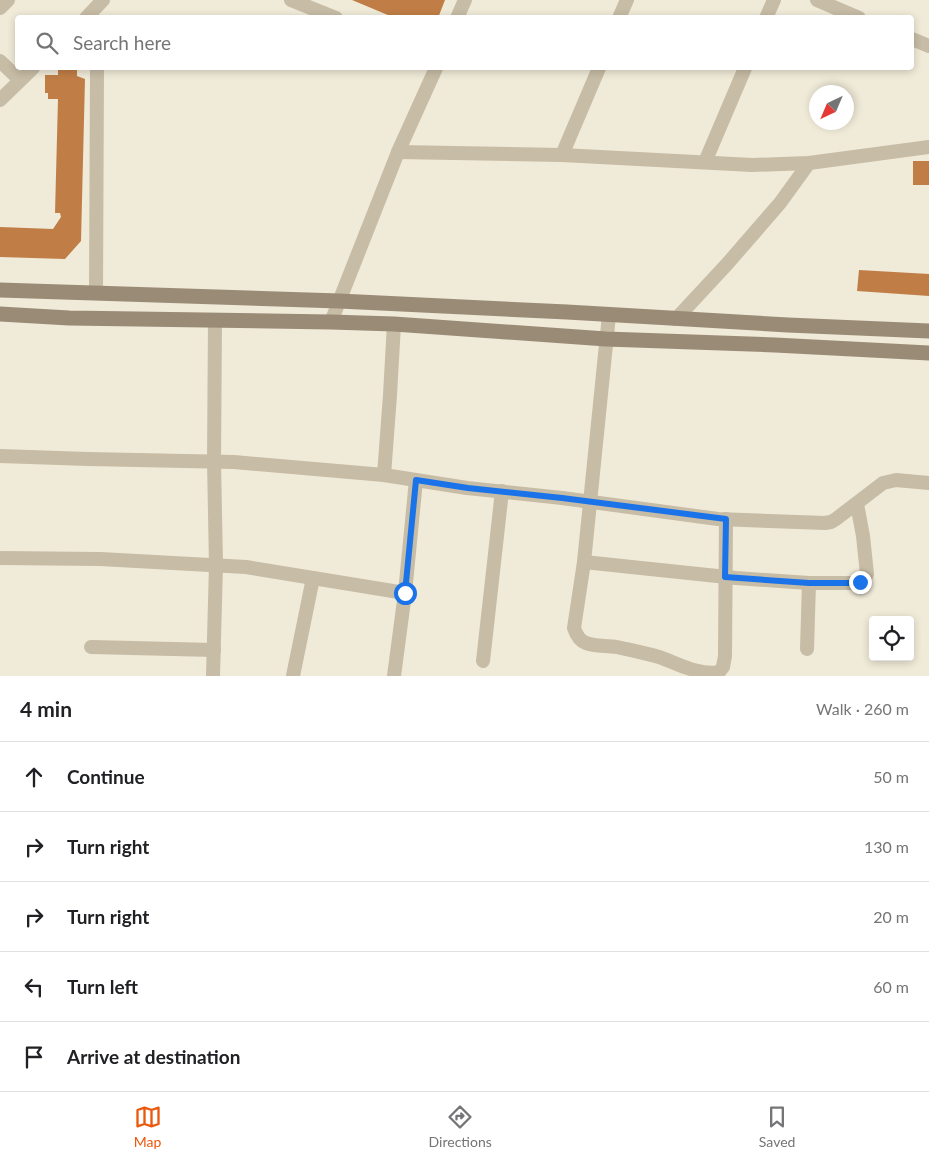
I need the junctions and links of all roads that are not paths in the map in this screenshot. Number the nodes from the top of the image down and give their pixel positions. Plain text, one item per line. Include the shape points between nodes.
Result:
1 (8, 0) edge
2 (291, 0) edge
3 (465, 0) edge
4 (627, 0) edge
5 (774, 0) edge
6 (817, 0) edge
7 (0, 8) edge
8 (328, 15) edge
9 (458, 15) edge
10 (620, 15) edge
11 (767, 15) edge
12 (852, 15) edge
13 (914, 40) edge
14 (929, 46) edge
15 (0, 61) edge
16 (31, 70) edge
17 (97, 70) edge
18 (435, 70) edge
19 (598, 70) edge
20 (744, 70) edge
21 (20, 80) junction
22 (0, 100) edge
23 (929, 147) edge
24 (398, 152) junction
25 (562, 155) junction
26 (705, 162) junction
27 (809, 163) junction
28 (0, 290) edge
29 (96, 293) junction
30 (339, 301) junction
31 (0, 314) edge
32 (609, 314) junction
33 (676, 319) junction
34 (215, 320) junction
35 (331, 322) junction
36 (394, 324) junction
37 (929, 331) edge
38 (606, 339) junction
39 (929, 353) edge
40 (0, 456) edge
41 (214, 461) junction
42 (384, 475) junction
43 (416, 480) junction
44 (929, 483) edge
45 (502, 491) junction
46 (589, 501) junction
47 (857, 504) junction
48 (726, 519) junction
49 (0, 558) edge
50 (584, 562) junction
51 (216, 566) junction
52 (725, 577) junction
53 (313, 578) junction
54 (809, 583) junction
55 (405, 593) junction
56 (90, 647) dead end
57 (807, 649) dead end
58 (214, 650) junction
59 (482, 662) dead end
60 (214, 676) edge
61 (293, 676) edge
62 (394, 676) edge

1 - 7 street
2 - 8 street
3 - 9 street
4 - 10 street
5 - 11 street
6 - 12 street
13 - 14 street
15 - 21 street
16 - 21 street
17 - 29 street
18 - 24 street
19 - 25 street
20 - 26 street
21 - 22 street
23 - 27 street
24 - 25 street
24 - 30 street
25 - 26 street
26 - 27 street via 752,165
27 - 33 street via 780,203
28 - 29 main road
29 - 30 main road
30 - 32 main road
30 - 35 street
31 - 34 main road
32 - 33 main road
32 - 38 street
33 - 37 main road
34 - 35 main road
34 - 41 street
35 - 36 main road
36 - 38 main road
36 - 42 street
38 - 39 main road
38 - 46 street
40 - 41 street
41 - 42 street
41 - 51 street
42 - 43 street
43 - 45 street
43 - 55 street
44 - 47 street via 896,480 883,483
45 - 46 street
45 - 59 street
46 - 48 street
46 - 50 street
47 - 48 street via 825,523
47 - 54 street via 863,536 865,578 851,583
48 - 52 street
49 - 51 street via 100,559
50 - 52 street
50 - 52 street via 574,628 581,640 657,657 707,673 719,672 723,667
51 - 53 street via 246,567
51 - 58 street
52 - 54 street
53 - 55 street
53 - 61 street
54 - 57 street
55 - 62 street
56 - 58 street
58 - 60 street

